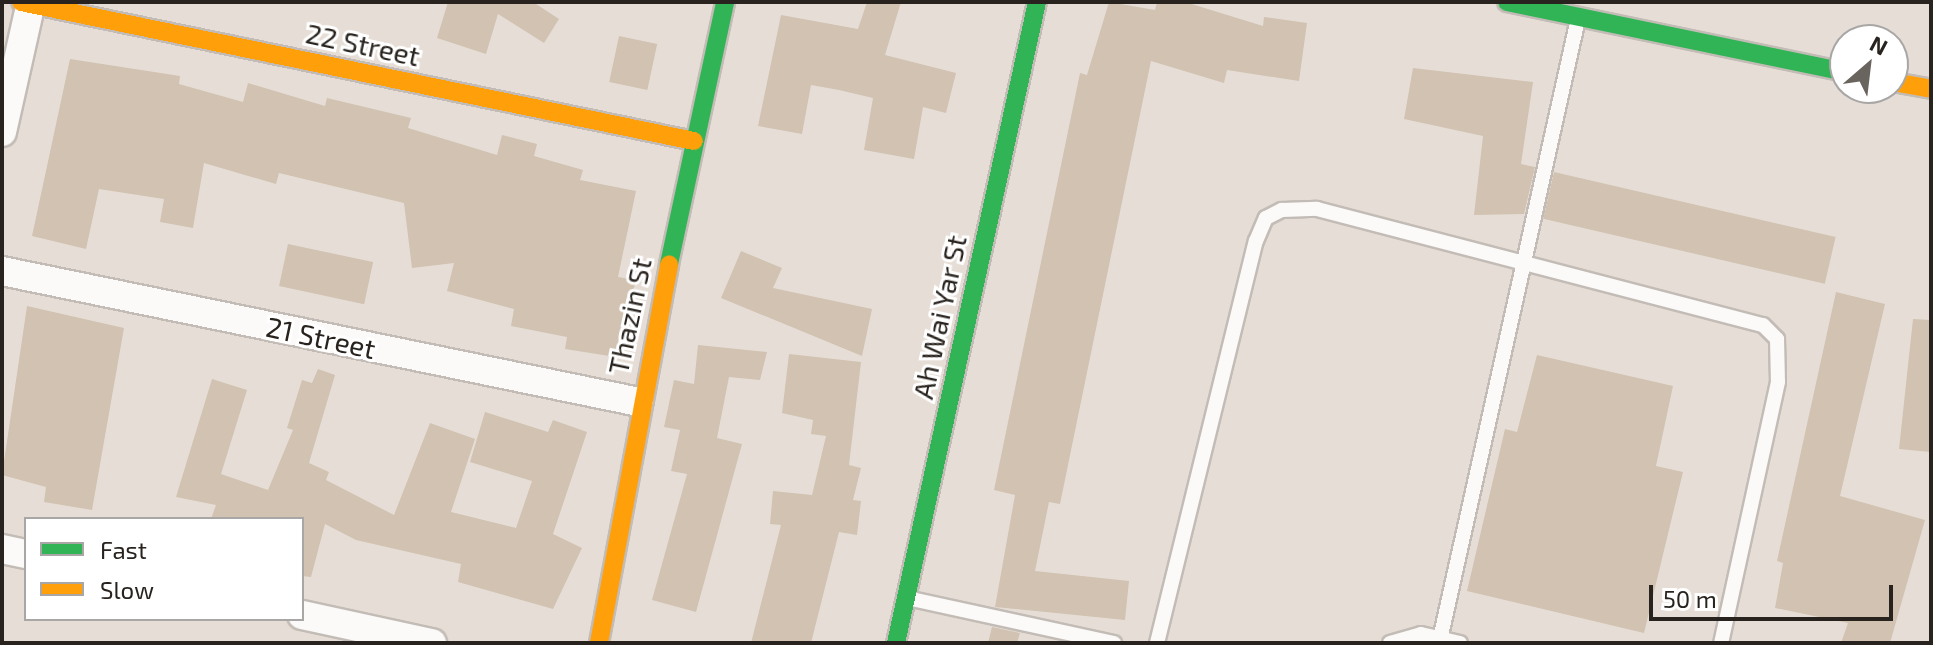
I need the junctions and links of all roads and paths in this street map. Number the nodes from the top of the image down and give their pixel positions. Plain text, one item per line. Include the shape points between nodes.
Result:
1 (725, 2) edge
2 (1037, 2) edge
3 (1507, 2) edge
4 (28, 3) edge
5 (1578, 18) junction
6 (1829, 69) edge
7 (1909, 85) edge
8 (1931, 89) edge
9 (2, 132) edge
10 (694, 141) junction
11 (1526, 262) junction
12 (2, 271) edge
13 (639, 402) junction
14 (2, 549) edge
15 (24, 554) edge
16 (906, 598) junction
17 (304, 615) edge
18 (1441, 635) junction
19 (432, 643) edge
20 (599, 643) edge
21 (896, 643) edge
22 (1114, 643) edge
23 (1157, 643) edge
24 (1390, 643) edge
25 (1460, 643) edge
26 (1721, 643) edge

1 - 10 street, Thazin St
2 - 16 street, Ah Wai Yar St
3 - 5 street
4 - 9 street
4 - 10 street, 22 Street
5 - 6 street
5 - 11 lane
7 - 8 street
10 - 13 street, Thazin St
11 - 18 lane
11 - 23 lane via 1317,209 1266,218
11 - 26 lane via 1763,325 1777,339 1778,382
12 - 13 street, 21 Street
13 - 20 street, Thazin St
14 - 15 street
16 - 21 street, Ah Wai Yar St
16 - 22 lane
17 - 19 street
18 - 24 lane
18 - 25 lane

